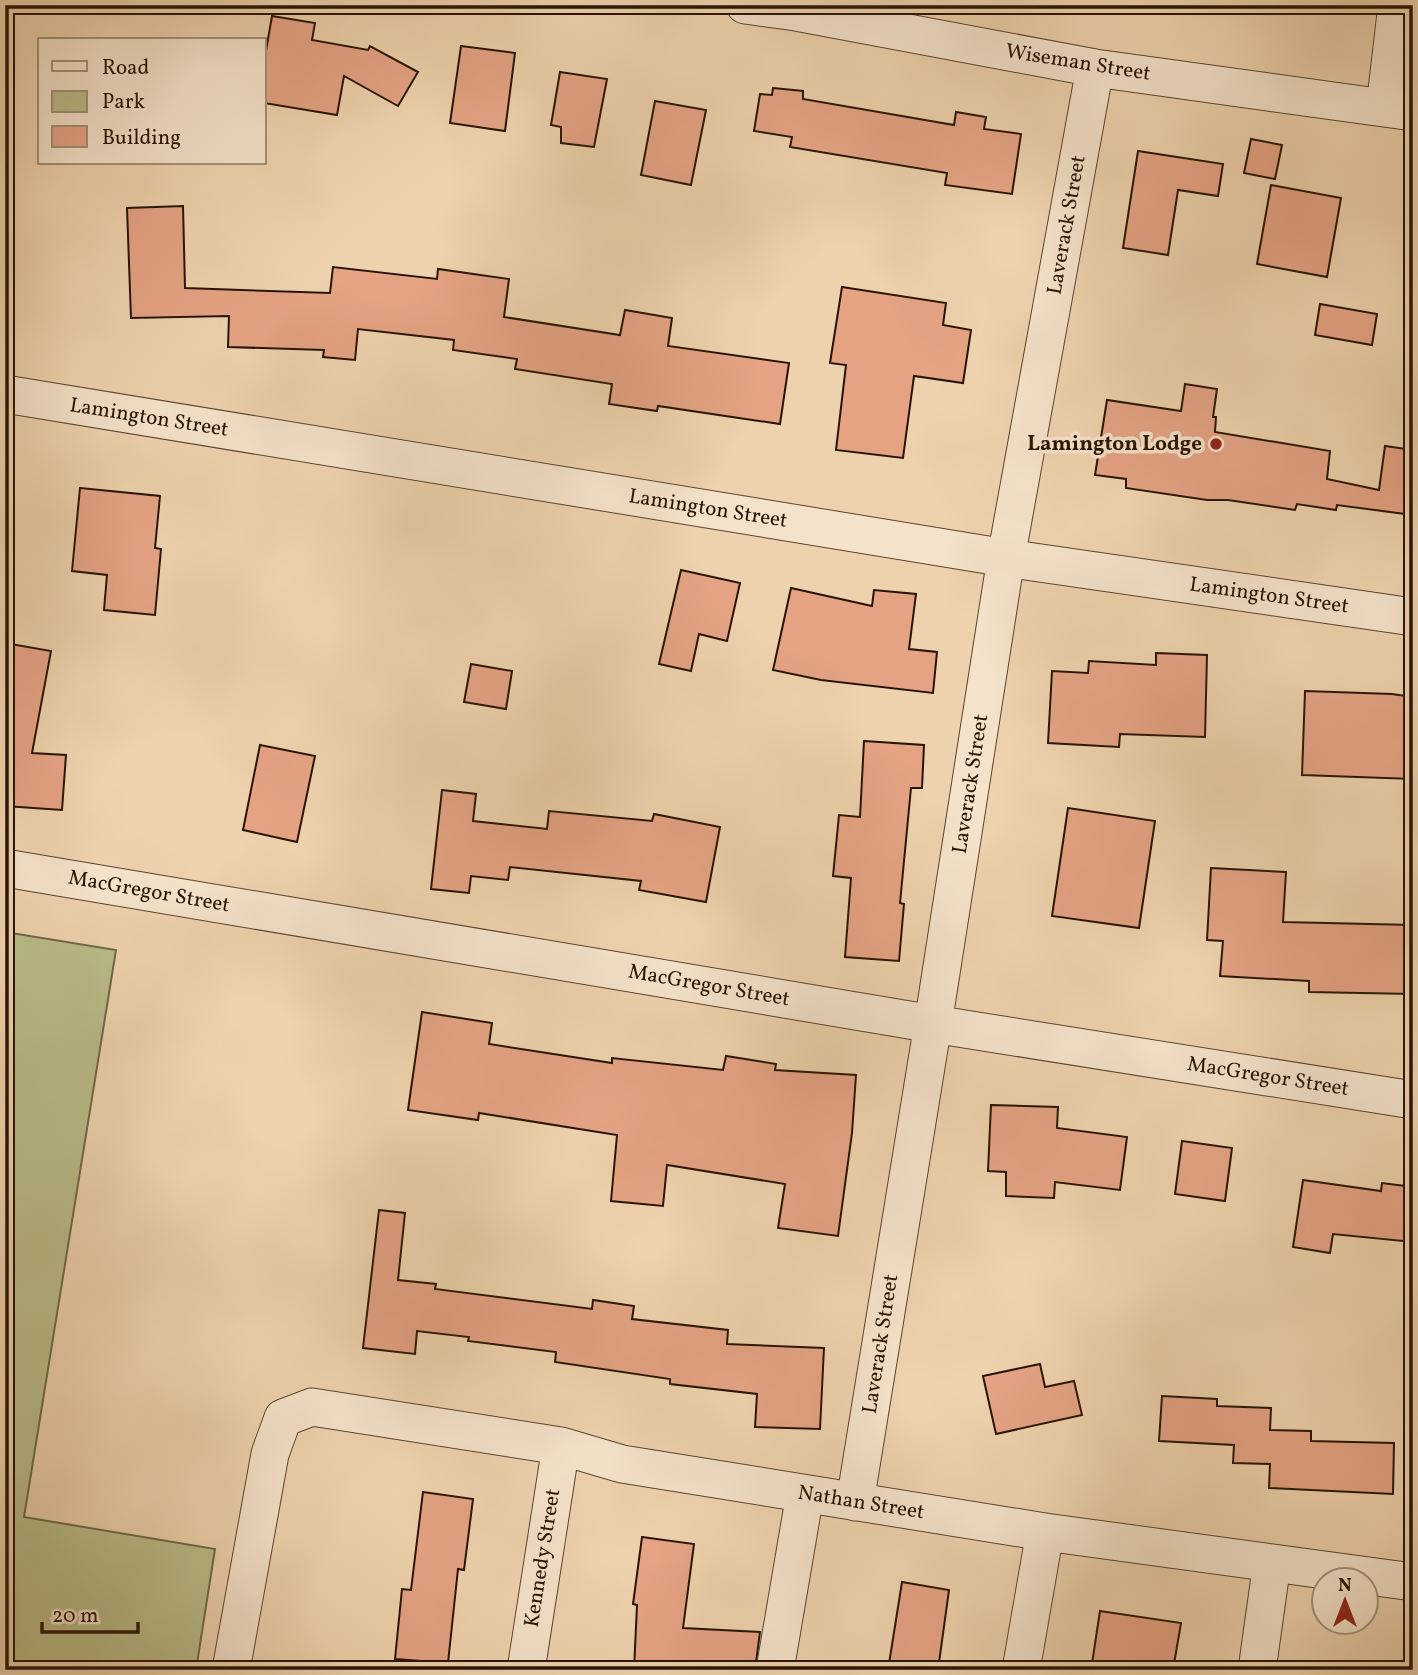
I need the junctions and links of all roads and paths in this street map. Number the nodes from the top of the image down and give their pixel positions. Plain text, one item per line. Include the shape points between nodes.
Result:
1 (745, 5) edge
2 (1397, 5) edge
3 (797, 9) edge
4 (1096, 68) junction
5 (1399, 110) edge
6 (5, 394) edge
7 (1006, 558) junction
8 (1413, 617) edge
9 (5, 868) edge
10 (933, 1024) junction
11 (1413, 1100) edge
12 (561, 1446) junction
13 (805, 1493) junction
14 (855, 1502) junction
15 (1045, 1532) junction
16 (1272, 1563) junction
17 (1413, 1582) edge
18 (231, 1670) edge
19 (526, 1670) edge
20 (775, 1670) edge
21 (1021, 1670) edge
22 (1257, 1670) edge

1 - 3 street, Wiseman Street
2 - 5 street
3 - 4 street, Wiseman Street
4 - 5 street, Wiseman Street
4 - 7 street, Laverack Street
6 - 7 street, Lamington Street
7 - 8 street, Lamington Street
7 - 10 street, Laverack Street
9 - 10 street, MacGregor Street
10 - 11 street, MacGregor Street
10 - 14 street, Laverack Street
12 - 13 street, Nathan Street via 622,1464
12 - 18 street, Nathan Street via 312,1407 283,1418 270,1454
12 - 19 street, Kennedy Street
13 - 14 street, Nathan Street
13 - 20 street
14 - 15 street, Nathan Street
15 - 16 street, Nathan Street
15 - 21 street
16 - 17 street, Nathan Street
16 - 22 street

